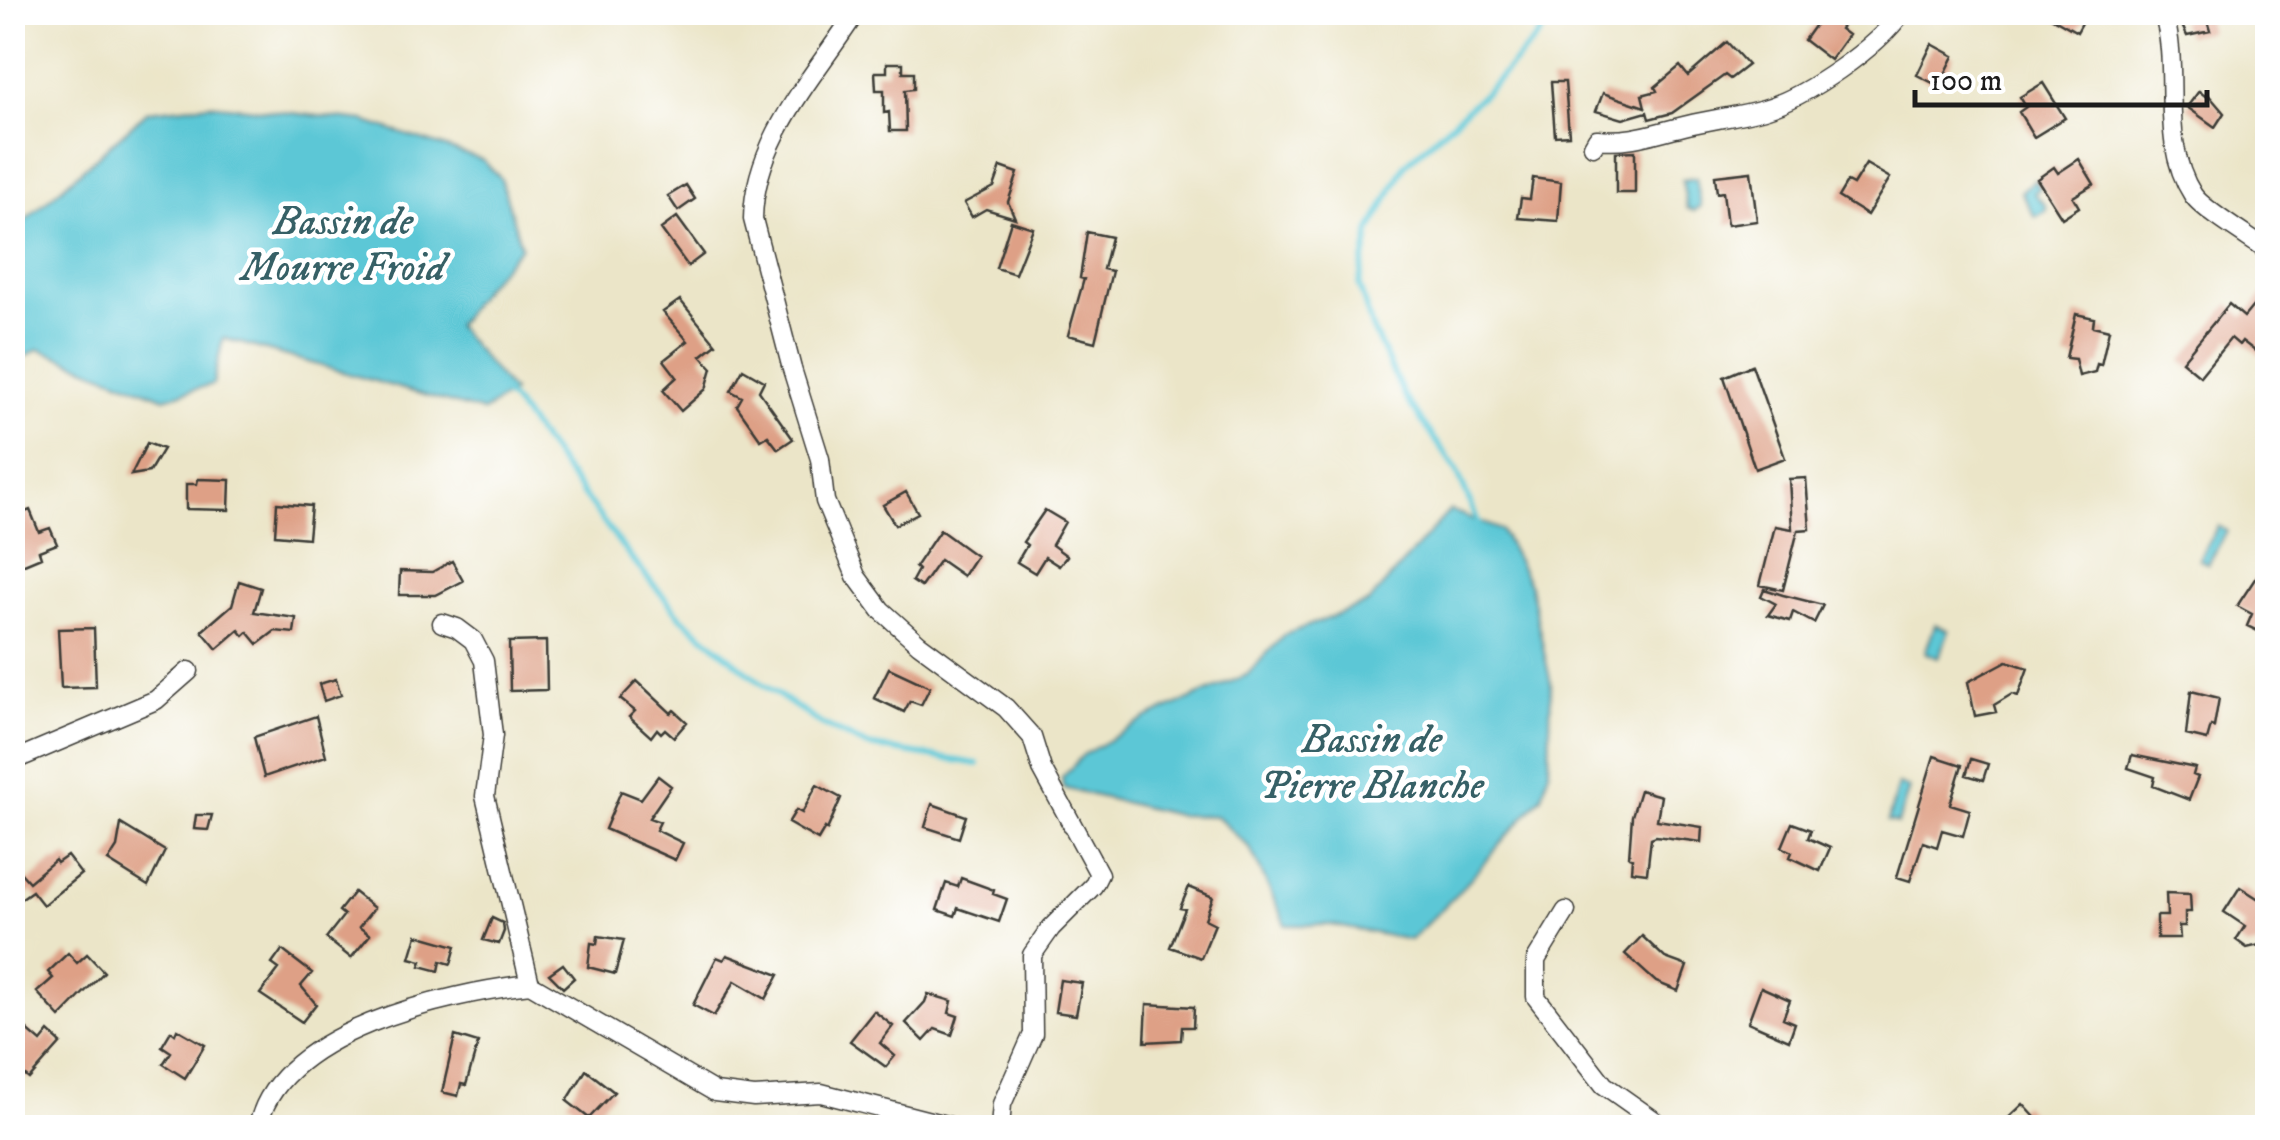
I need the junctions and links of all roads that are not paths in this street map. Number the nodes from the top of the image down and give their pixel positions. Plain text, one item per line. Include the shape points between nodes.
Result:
1 (856, 12) edge
2 (1902, 12) edge
3 (2163, 12) edge
4 (1592, 146) dead end
5 (2268, 251) edge
6 (442, 623) dead end
7 (189, 670) dead end
8 (12, 761) edge
9 (1566, 911) dead end
10 (530, 984) junction
11 (258, 1128) edge
12 (957, 1128) edge
13 (1000, 1128) edge
14 (1665, 1128) edge

1 - 13 street via 798,91 753,194 753,219 820,458 825,501 856,576 881,610 1006,708 1032,737 1042,769 1099,874 1032,955 1033,1034 1002,1104
2 - 4 street via 1864,52 1767,108 1644,138 1598,139
3 - 5 street via 2170,34 2171,134 2194,198
6 - 10 street via 474,640 484,661 493,735 485,796
7 - 8 street via 156,700
9 - 14 street via 1536,960 1536,996 1604,1085
10 - 11 street via 367,1021 302,1061 277,1088
10 - 12 street via 715,1092 822,1093

